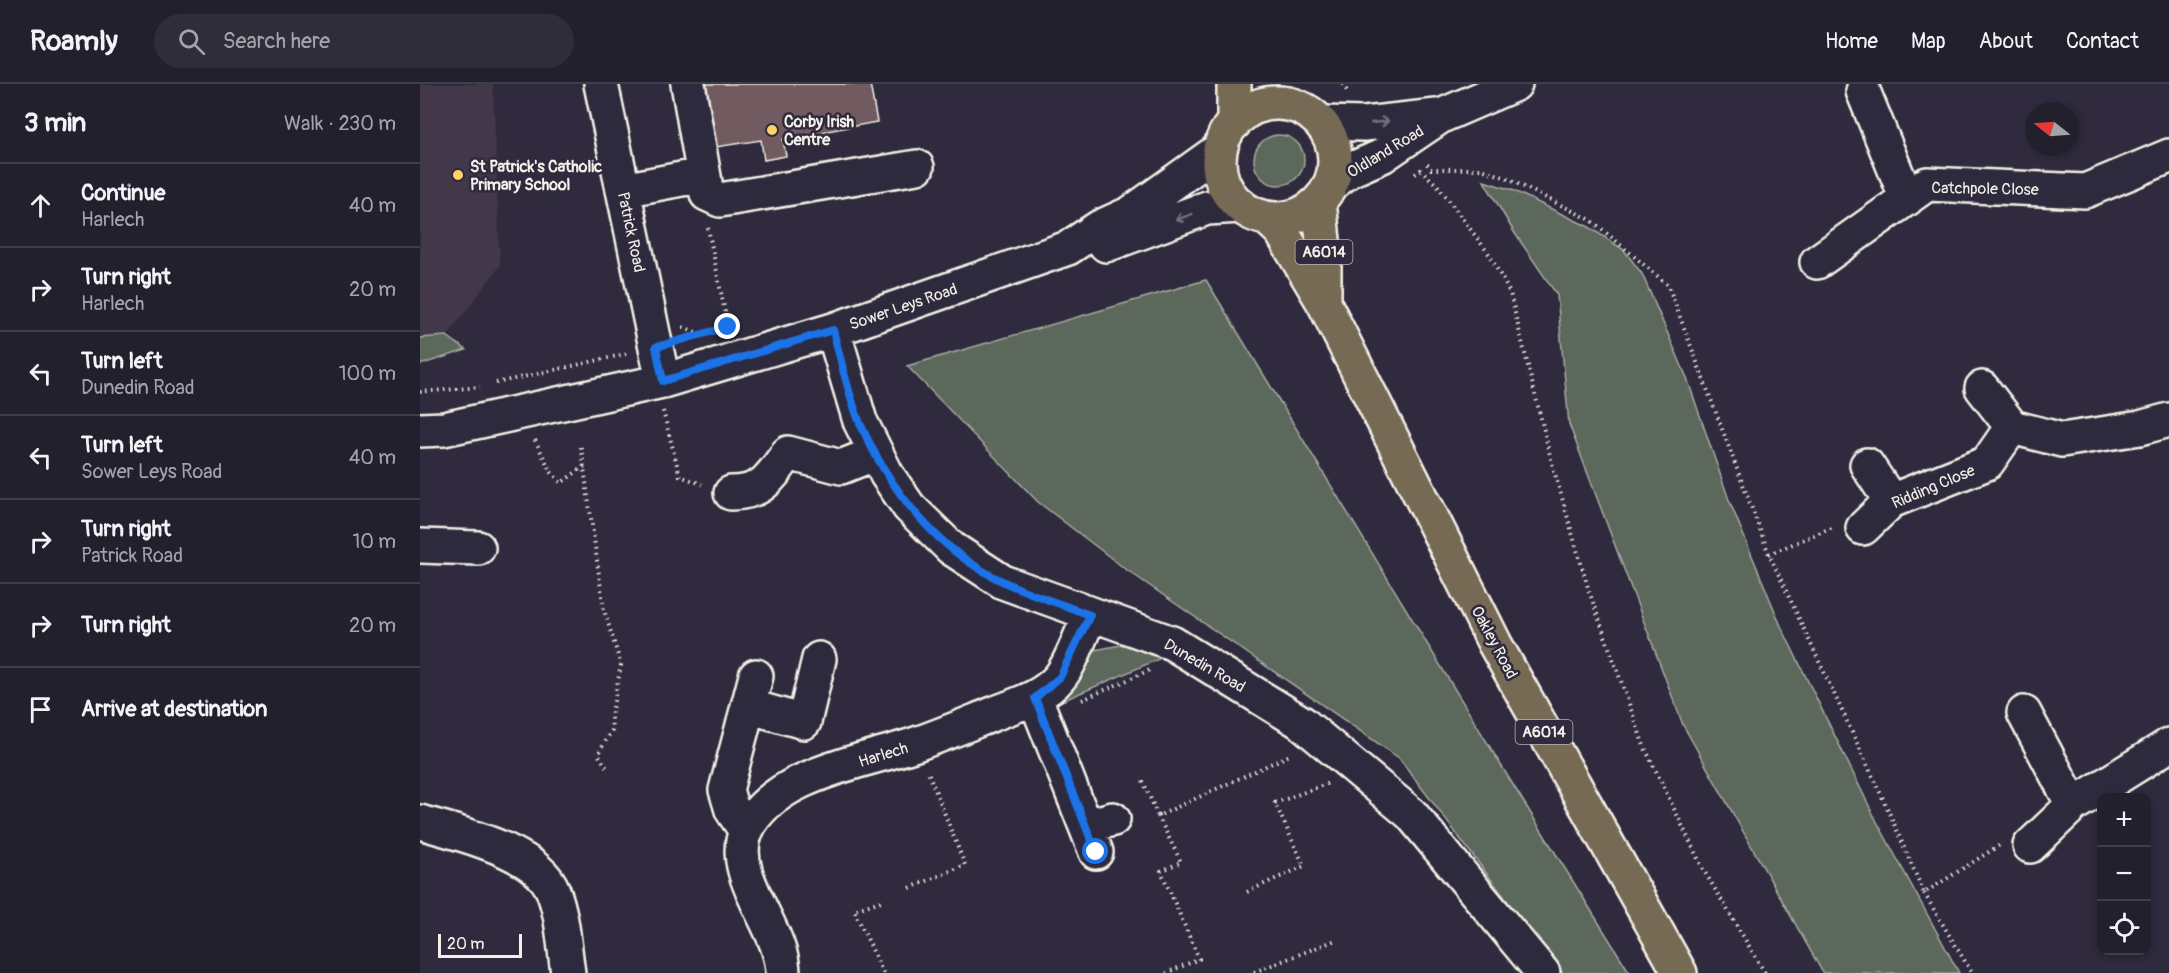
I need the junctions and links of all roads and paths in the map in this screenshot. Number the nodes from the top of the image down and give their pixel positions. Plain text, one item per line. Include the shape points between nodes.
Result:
1 (601, 84) edge
2 (688, 84) edge
3 (1234, 84) edge
4 (1515, 84) edge
5 (1863, 91) dead end
6 (1284, 94) edge
7 (1452, 102) edge
8 (1322, 123) junction
9 (1226, 136) junction
10 (2169, 156) edge
11 (1427, 164) dead end
12 (917, 167) dead end
13 (1406, 178) dead end
14 (707, 185) junction
15 (623, 190) junction
16 (1324, 194) junction
17 (1907, 199) junction
18 (1255, 213) junction
19 (1068, 248) junction
20 (1817, 262) dead end
21 (1324, 303) junction
22 (739, 324) dead end
23 (728, 327) junction
24 (833, 330) junction
25 (656, 347) junction
26 (1982, 388) dead end
27 (420, 392) edge
28 (663, 396) junction
29 (2169, 420) edge
30 (2012, 427) junction
31 (420, 429) edge
32 (534, 439) dead end
33 (581, 447) dead end
34 (876, 453) junction
35 (1866, 465) dead end
36 (585, 466) junction
37 (731, 494) joint
38 (1891, 501) junction
39 (1863, 528) joint
40 (420, 546) edge
41 (478, 548) dead end
42 (1769, 554) junction
43 (1090, 615) junction
44 (1184, 650) junction
45 (819, 659) dead end
46 (1039, 707) junction
47 (2024, 713) dead end
48 (916, 744) junction
49 (2169, 745) edge
50 (1294, 754) dead end
51 (607, 768) dead end
52 (1360, 771) junction
53 (1143, 781) dead end
54 (2073, 805) junction
55 (1158, 816) junction
56 (420, 822) edge
57 (746, 831) junction
58 (1099, 832) dead end
59 (2030, 846) joint
60 (910, 888) dead end
61 (1247, 892) dead end
62 (1924, 893) junction
63 (884, 900) dead end
64 (1336, 940) dead end
65 (568, 973) edge
66 (783, 973) edge
67 (883, 973) edge
68 (1166, 973) edge
69 (1254, 973) edge
70 (1543, 973) edge
71 (1680, 973) edge
72 (1765, 973) edge
73 (1972, 973) edge

1 - 15 street, Patrick Road
2 - 14 street
3 - 9 main road, Oakley Road / A6014
4 - 7 street, Oldland Road
5 - 17 street
6 - 8 main road
6 - 9 main road via 1275,103 1254,107
8 -> 7 street, Oldland Road via 1364,124
7 - 16 street, Oldland Road via 1382,156 1350,170
8 - 16 main road, Oakley Road / A6014 via 1336,158 1334,178
9 - 18 main road, Oakley Road / A6014 via 1219,170 1226,190
9 - 19 street, Sower Leys Road via 1131,213 1100,226
10 - 17 street, Catchpole Close via 2085,191 1927,184
11 - 42 path via 1431,169 1482,169 1591,220 1668,285
12 - 14 street via 720,200
13 - 72 path via 1421,170 1438,186 1489,254 1510,293 1553,467 1589,591 1644,746 1703,868
14 - 15 street
14 - 23 path via 704,210
15 - 25 street, Patrick Road
16 - 18 main road, A6014 via 1308,211 1289,219
16 - 21 main road, Oakley Road / A6014
17 - 20 street, Catchpole Close
18 -> 19 street, Sower Leys Road via 1207,208 1100,247
18 - 21 main road, Oakley Road / A6014 via 1281,231
19 - 24 street, Sower Leys Road
21 - 71 main road, Oakley Road / A6014 via 1495,644
22 - 23 path
23 - 25 path
24 - 28 street, Sower Leys Road
24 - 34 street, Dunedin Road via 860,422
25 - 27 path via 477,388
25 - 28 street, Patrick Road
26 - 30 street
28 - 31 street, Sower Leys Road via 444,429
28 - 37 path via 680,477
29 - 30 street via 2140,429 2062,440
30 - 38 street, Ridding Close via 1987,463
32 - 36 path via 561,483
33 - 36 path
34 - 37 street via 841,467 788,453 767,481 748,493
34 - 43 street, Dunedin Road via 909,507 951,548 1003,582
35 - 38 street
36 - 51 path via 604,609 621,665 612,730 598,754
38 - 39 street, Ridding Close
39 - 42 path via 1843,523
40 - 41 street
42 - 62 path
43 - 44 street, Dunedin Road
43 - 46 street, Harlech via 1060,677
44 - 46 path via 1164,664
44 - 52 street, Dunedin Road via 1302,723
45 - 57 street via 804,722 781,716 752,691 726,790 732,810
46 - 48 street, Harlech
46 - 58 street
47 - 54 street
48 - 57 street, Harlech via 793,784 772,799
48 - 60 path via 965,865
49 - 54 street
50 - 55 path
52 - 61 path via 1275,803 1304,866
52 - 70 street, Dunedin Road via 1411,814
53 - 55 path
54 - 59 street
55 - 68 path via 1181,862 1161,871 1199,959
56 - 65 street via 507,851 541,874 552,888 559,912
57 - 66 street via 743,857 747,875 773,933
59 - 62 path via 2024,830
62 - 73 path
63 - 67 path via 854,910
64 - 69 path

